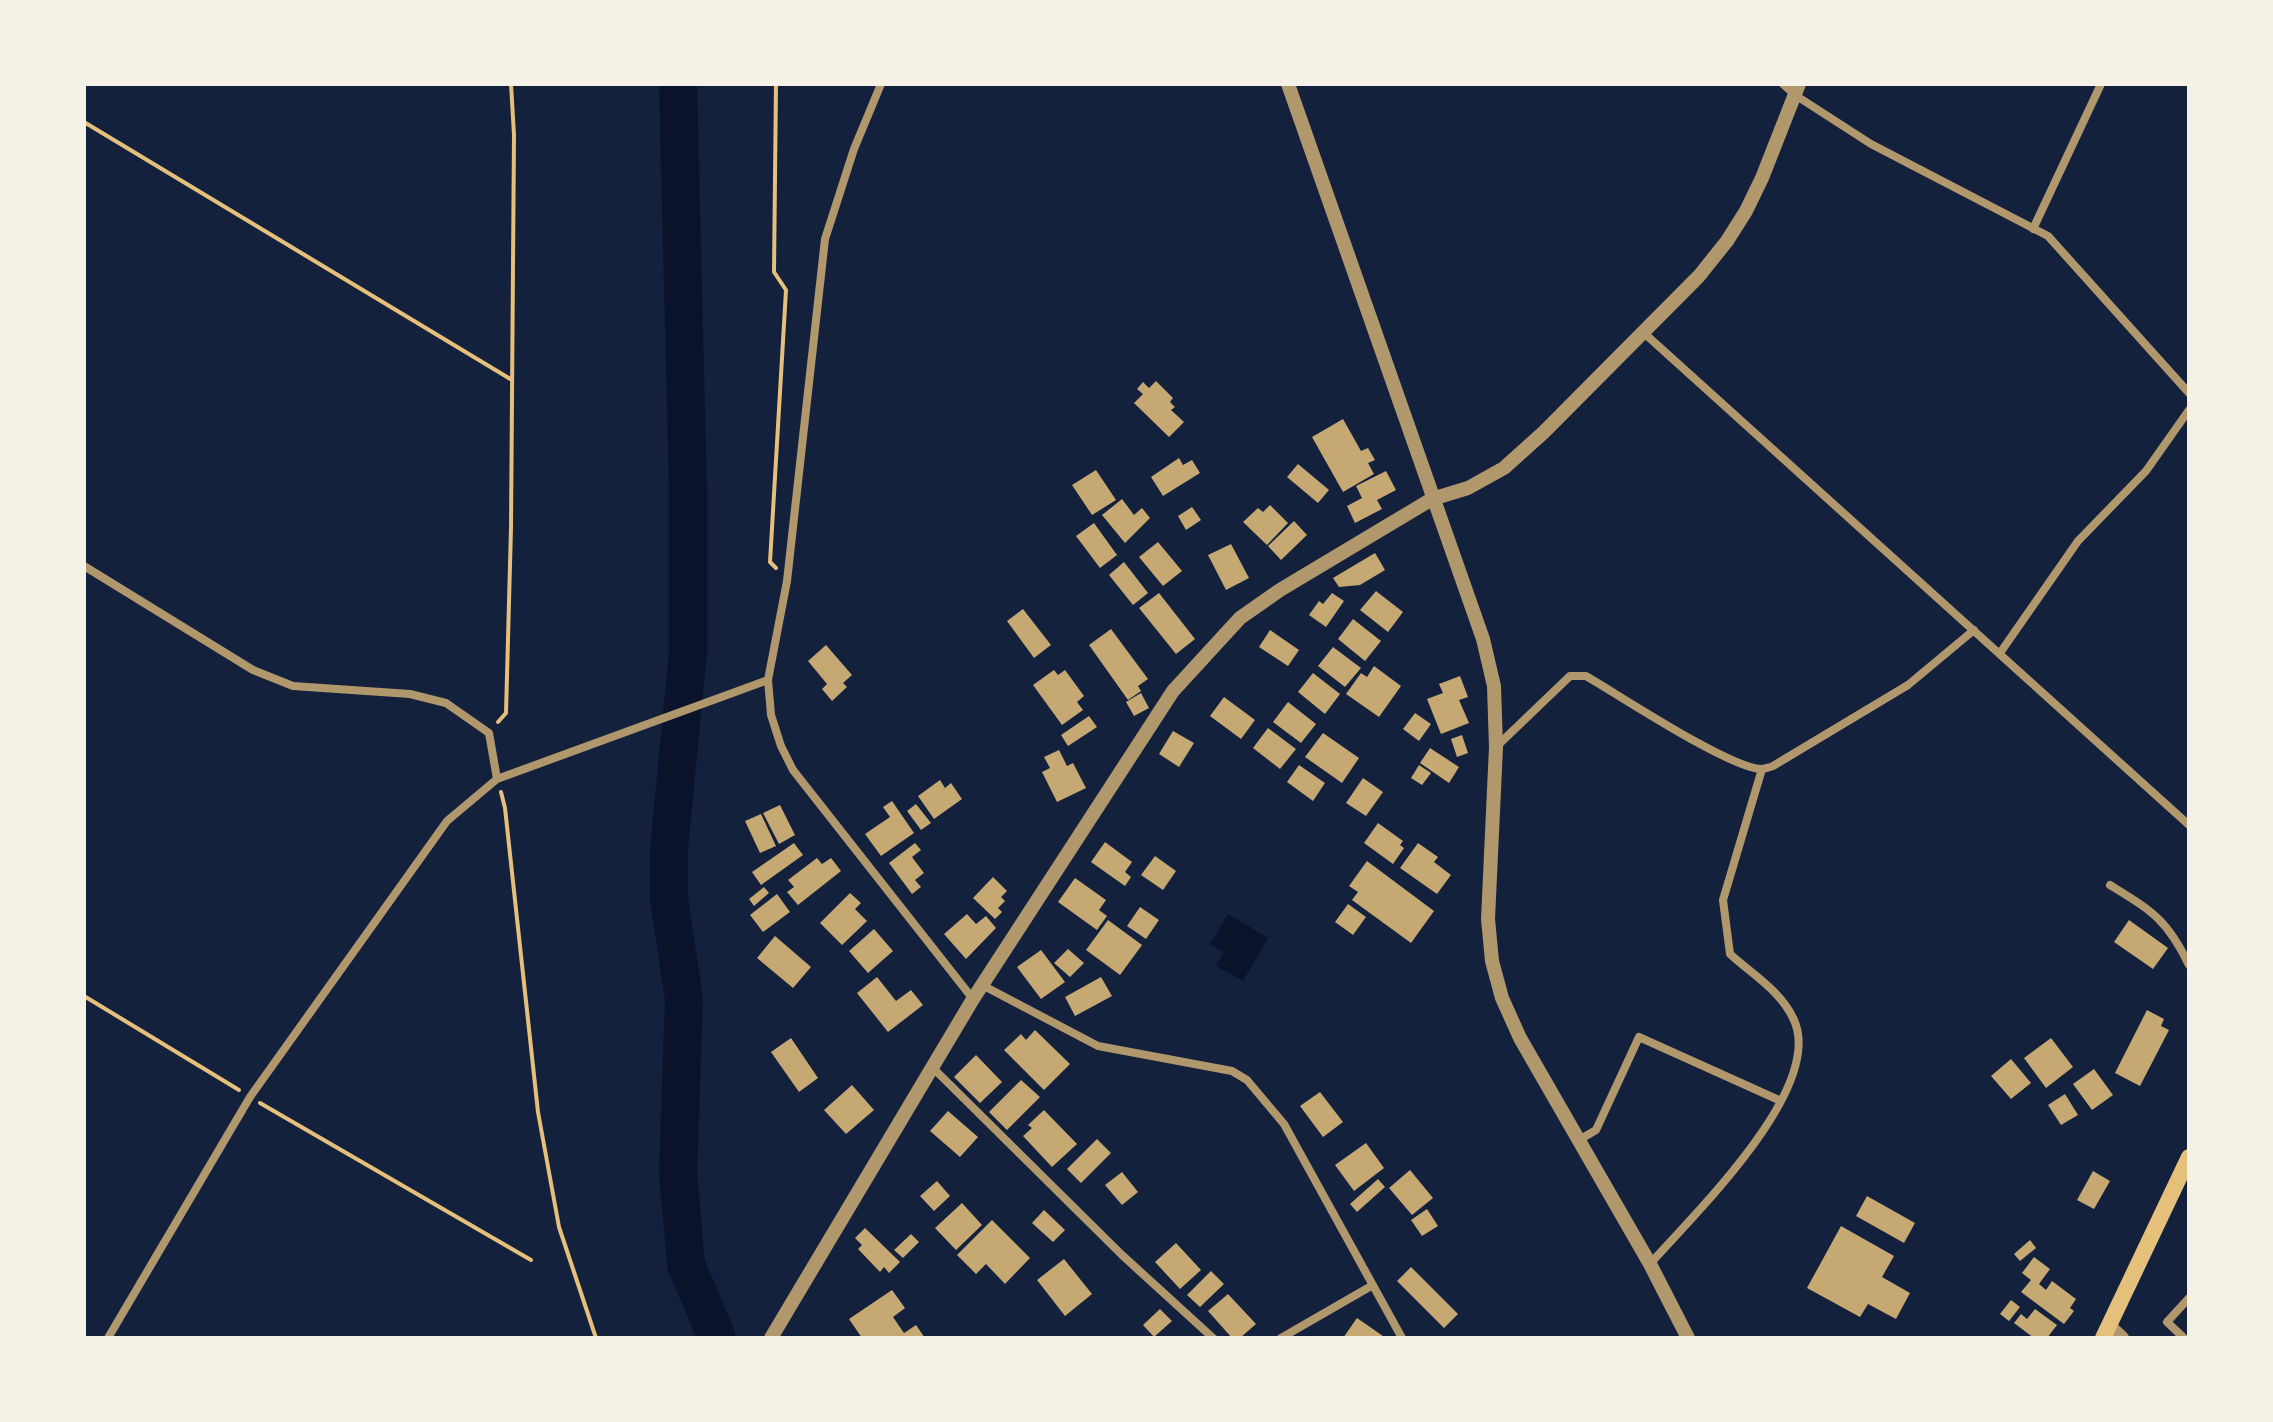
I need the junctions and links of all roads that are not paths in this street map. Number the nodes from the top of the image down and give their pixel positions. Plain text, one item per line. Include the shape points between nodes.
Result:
1 (881, 84) edge
2 (1288, 84) edge
3 (1783, 84) edge
4 (2101, 84) edge
5 (1797, 90) edge
6 (2033, 229) junction
7 (1644, 333) junction
8 (2189, 393) edge
9 (2189, 410) edge
10 (1432, 499) junction
11 (84, 566) edge
12 (1974, 630) junction
13 (2000, 653) junction
14 (768, 680) junction
15 (1496, 747) junction
16 (1762, 769) junction
17 (497, 779) junction
18 (2189, 825) edge
19 (2110, 885) dead end
20 (2189, 965) edge
21 (982, 985) junction
22 (973, 999) junction
23 (932, 1067) junction
24 (1781, 1101) junction
25 (1579, 1140) junction
26 (2189, 1157) edge
27 (1650, 1264) junction
28 (1373, 1285) junction
29 (2189, 1298) edge
30 (2106, 1332) edge
31 (108, 1338) edge
32 (771, 1338) edge
33 (1213, 1338) edge
34 (1281, 1338) edge
35 (1402, 1338) edge
36 (1688, 1338) edge
37 (2122, 1338) edge
38 (2184, 1338) edge

1 - 14 street via 825,239 787,581
2 - 10 street
3 - 5 street
4 - 6 street
5 - 6 street via 1884,152
5 - 7 street via 1746,211 1699,276
6 - 8 street via 2048,236
7 - 10 street via 1504,468 1468,488
7 - 12 street
9 - 13 street via 2146,471 2078,541
10 - 15 street via 1483,639 1494,686
10 - 21 street via 1280,590 1213,645 1173,691
11 - 17 street via 253,670 293,686 410,694 446,703 489,733
12 - 13 street
12 - 16 street via 1908,685
13 - 18 street
14 - 17 street
14 - 22 street via 771,715 793,770
15 - 16 street via 1570,676 1586,676 1712,749
15 - 25 street via 1488,919 1492,961 1520,1038
16 - 24 street via 1723,900 1724,920 1730,954 1772,988 1795,1022 1800,1046
17 - 31 street via 447,821 250,1097
19 - 20 street via 2147,908 2173,933
21 - 22 street
21 - 28 street via 1098,1046 1232,1071 1247,1080 1284,1124
22 - 23 street
23 - 32 street
23 - 33 street
24 - 25 street via 1639,1037 1596,1130
24 - 27 street via 1754,1145
25 - 27 street
26 - 30 main road
27 - 36 street
28 - 34 street
28 - 35 street
29 - 38 street via 2167,1322
30 - 37 street

